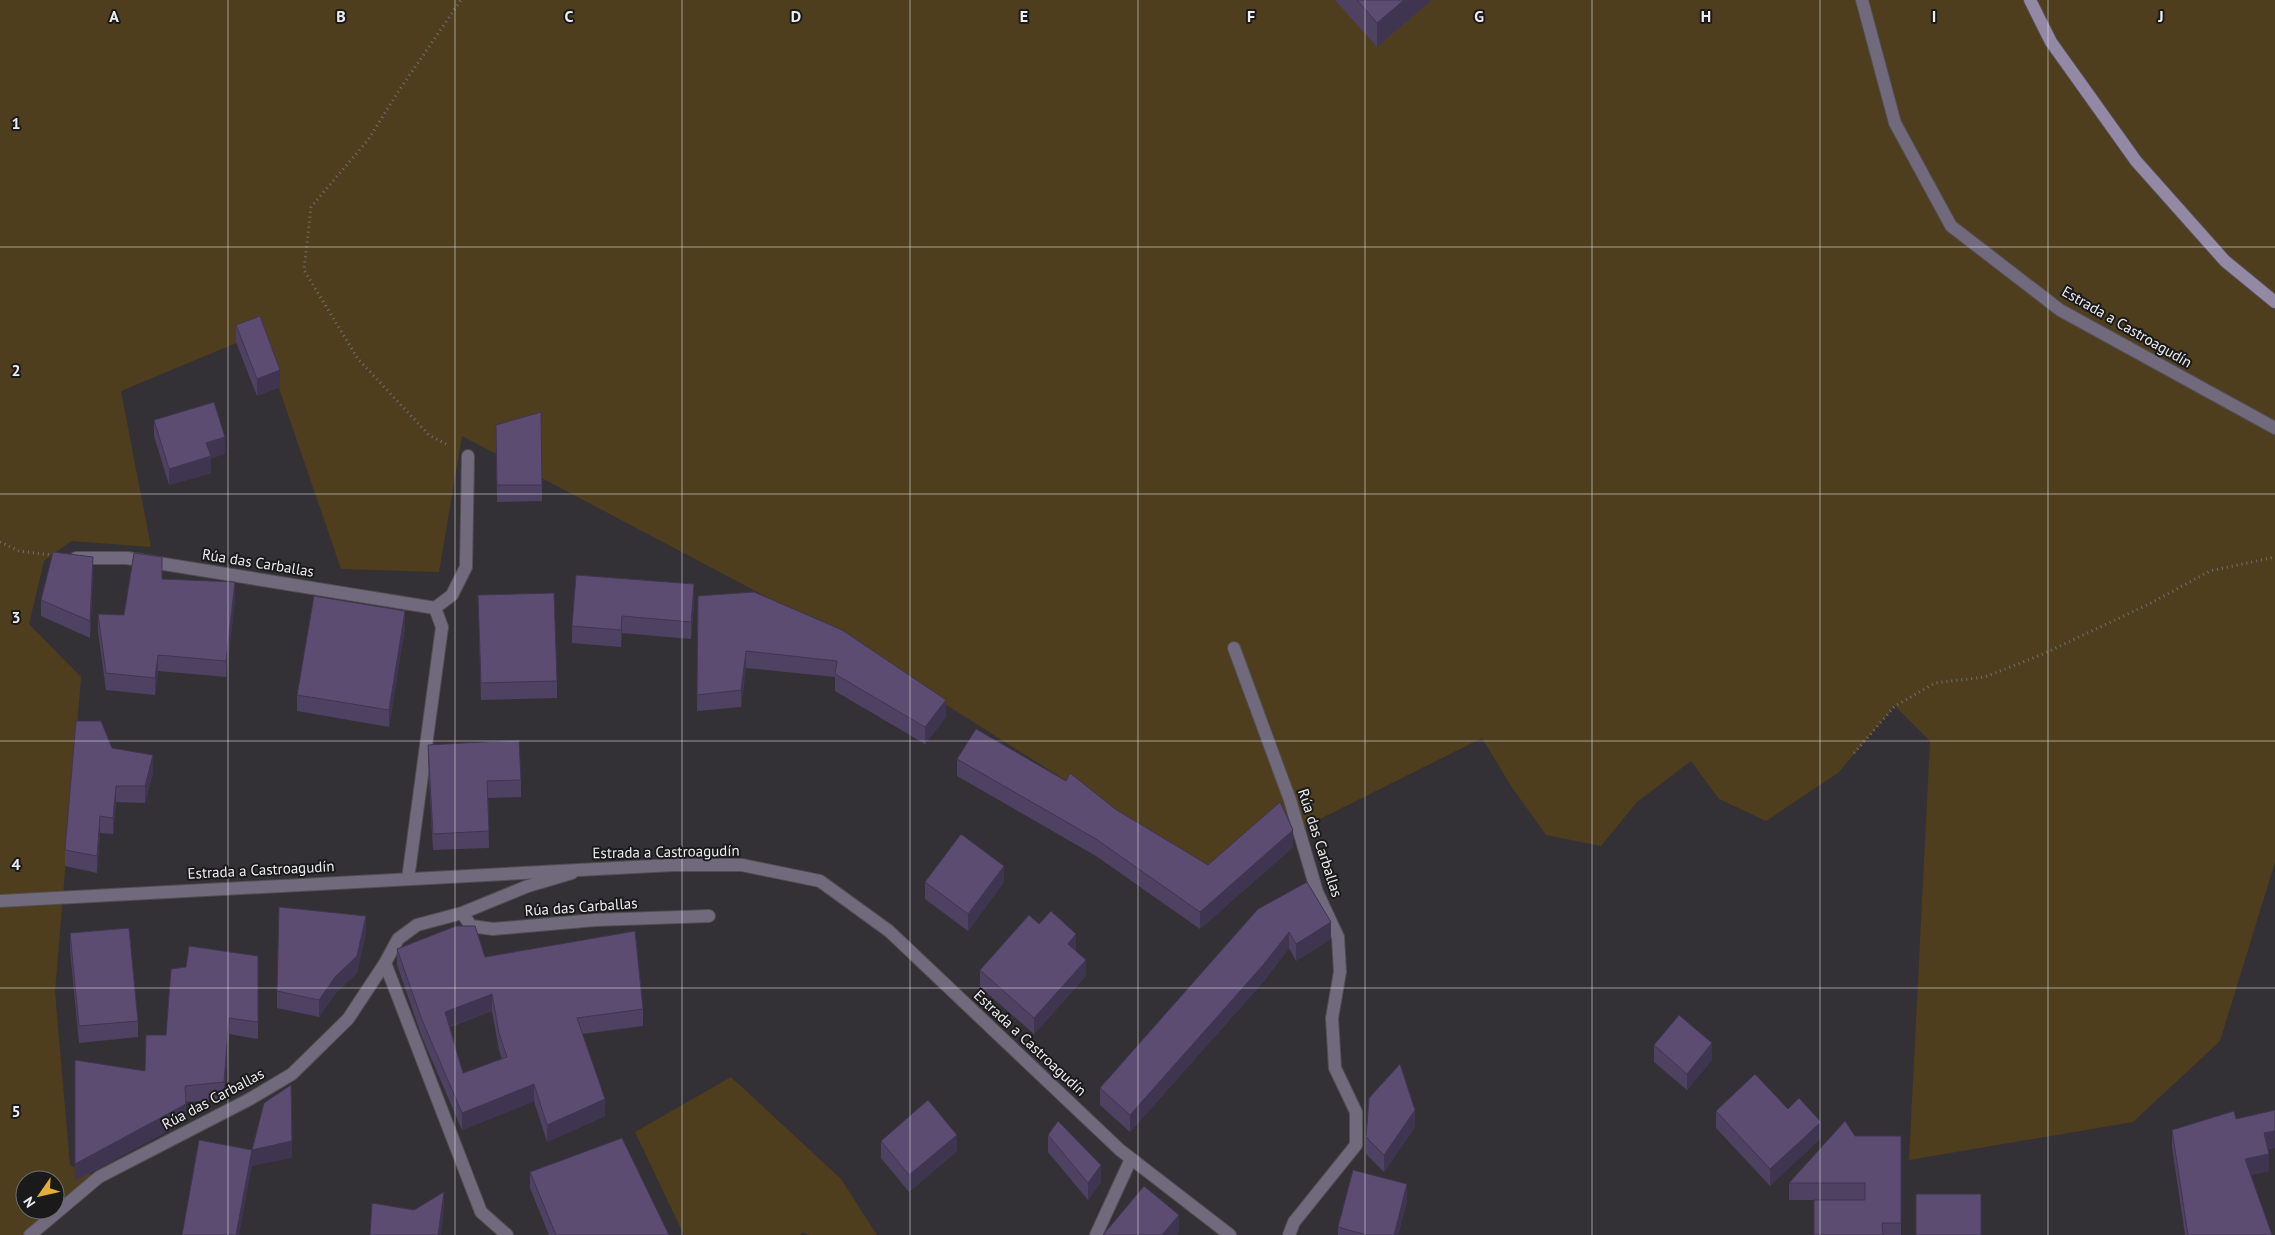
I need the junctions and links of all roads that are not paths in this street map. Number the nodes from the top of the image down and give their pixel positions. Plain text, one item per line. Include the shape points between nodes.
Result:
1 (1862, 0) edge
2 (2030, 0) edge
3 (2275, 302) edge
4 (2275, 428) edge
5 (468, 456) road end
6 (75, 558) edge
7 (435, 608) junction
8 (1234, 648) dead end
9 (582, 870) junction
10 (408, 879) junction
11 (0, 901) edge
12 (462, 913) junction
13 (709, 916) dead end
14 (385, 963) junction
15 (1131, 1159) junction
16 (30, 1235) edge
17 (507, 1235) edge
18 (1096, 1235) edge
19 (1230, 1235) edge
20 (1288, 1235) edge

1 - 4 street, Estrada a Castroagudín via 1895,123 1951,226 2060,310
2 - 3 main road via 2051,42 2136,162 2225,261
5 - 7 street via 466,567 452,595
6 - 7 street, Rúa das Carballas via 127,558
7 - 10 street via 442,627
8 - 20 street, Rúa das Carballas via 1290,800 1317,892 1338,937 1340,972 1332,1018 1335,1068 1356,1112 1356,1145 1294,1222
9 - 10 street, Estrada a Castroagudín
9 - 12 street, Rúa das Carballas via 528,886
9 - 15 street, Estrada a Castroagudín via 742,865 820,881 888,931
10 - 11 street, Estrada a Castroagudín
12 - 13 street, Rúa das Carballas via 470,926 493,929 595,920
12 - 14 street, Rúa das Carballas via 417,925 398,939
14 - 16 street, Rúa das Carballas via 348,1019 292,1074 99,1177
14 - 17 street via 481,1212
15 - 18 street
15 - 19 street, Estrada a Castroagudín

